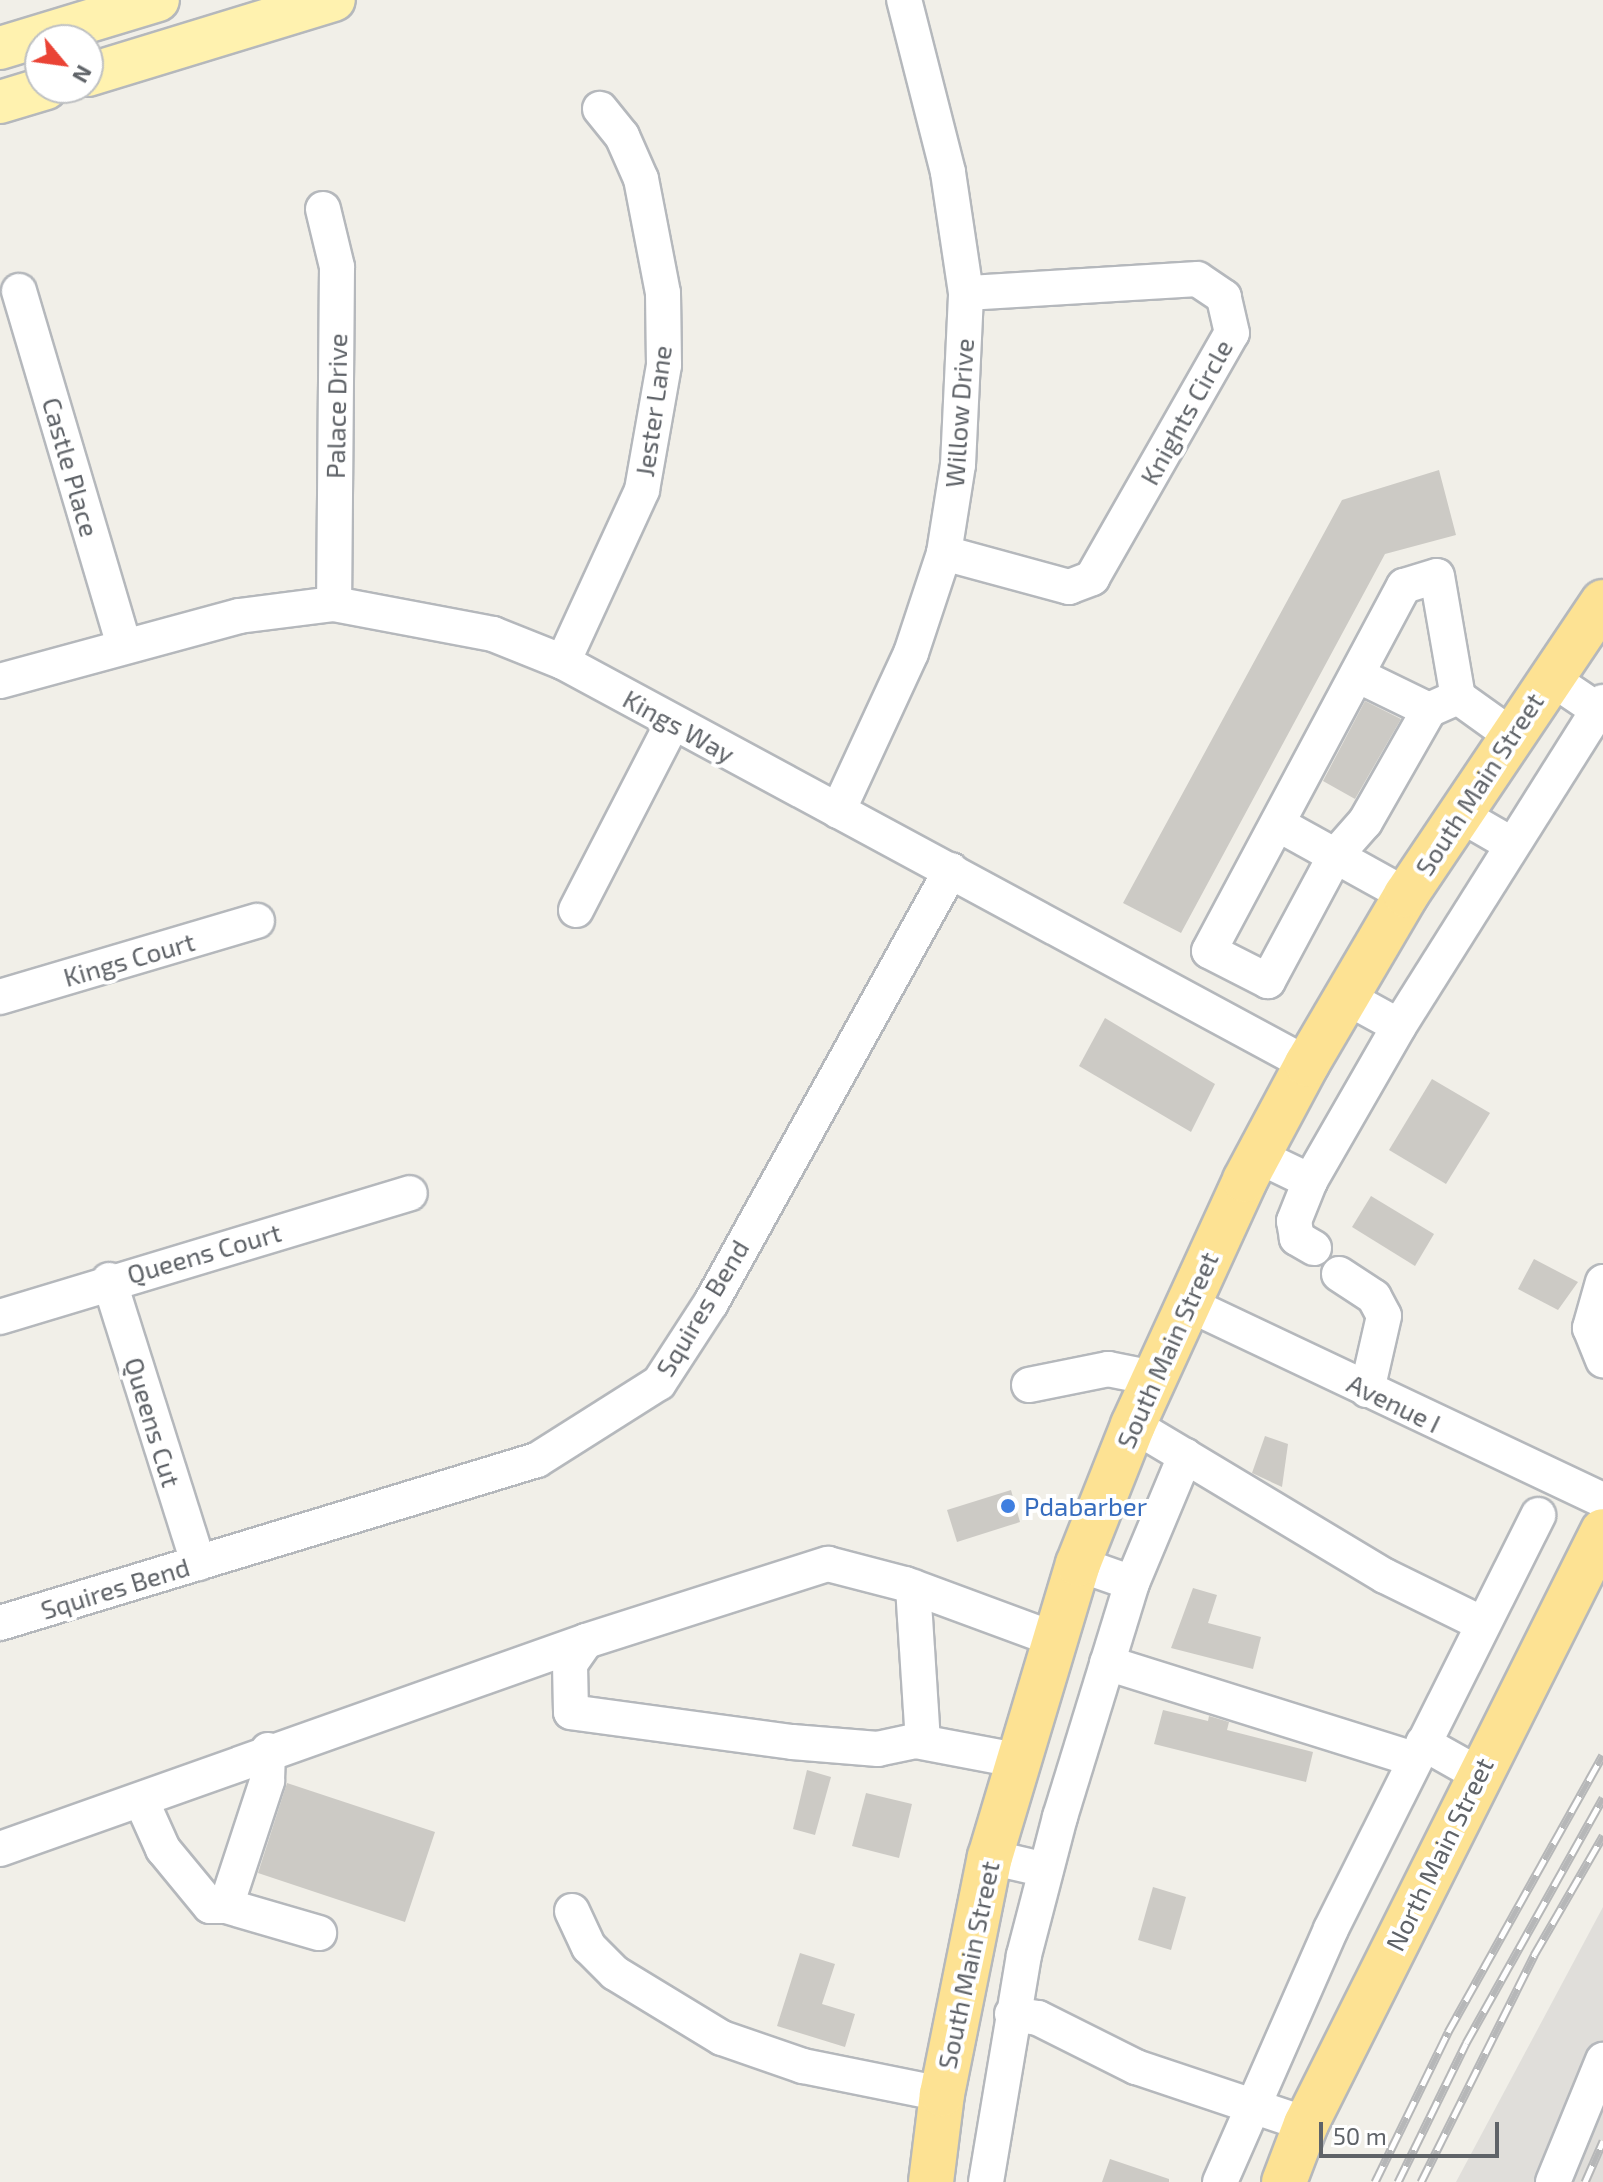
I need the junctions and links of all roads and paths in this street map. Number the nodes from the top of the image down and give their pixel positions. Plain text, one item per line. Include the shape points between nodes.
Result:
1 (158, 0) edge
2 (334, 0) edge
3 (912, 2) edge
4 (0, 48) edge
5 (104, 70) edge
6 (24, 95) edge
7 (0, 102) edge
8 (600, 109) dead end
9 (323, 209) dead end
10 (19, 291) dead end
11 (966, 293) junction
12 (944, 553) junction
13 (1603, 602) edge
14 (334, 604) junction
15 (123, 643) junction
16 (563, 662) junction
17 (1357, 675) junction
18 (1549, 677) junction
19 (0, 681) edge
20 (1444, 703) junction
21 (1600, 706) edge
22 (672, 724) junction
23 (1511, 735) junction
24 (838, 811) junction
25 (1459, 814) junction
26 (1278, 824) junction
27 (1511, 844) junction
28 (1335, 856) junction
29 (951, 870) junction
30 (1406, 895) junction
31 (576, 910) dead end
32 (257, 921) dead end
33 (1224, 958) junction
34 (0, 997) edge
35 (1346, 997) junction
36 (1198, 1005) junction
37 (1399, 1026) junction
38 (1307, 1064) junction
39 (1258, 1156) junction
40 (1310, 1181) junction
41 (410, 1193) dead end
42 (1314, 1248) dead end
43 (1339, 1274) dead end
44 (109, 1280) junction
45 (1603, 1282) edge
46 (1186, 1303) junction
47 (0, 1317) edge
48 (1603, 1361) edge
49 (1153, 1378) junction
50 (1029, 1385) dead end
51 (1367, 1390) junction
52 (1133, 1425) junction
53 (1185, 1456) junction
54 (1603, 1500) edge
55 (1538, 1515) dead end
56 (1603, 1531) edge
57 (198, 1563) junction
58 (1078, 1564) junction
59 (1132, 1583) junction
60 (913, 1587) junction
61 (0, 1623) edge
62 (1483, 1624) junction
63 (1054, 1639) junction
64 (586, 1641) junction
65 (1107, 1663) junction
66 (923, 1742) junction
67 (268, 1750) junction
68 (1419, 1751) junction
69 (1016, 1760) junction
70 (1478, 1774) junction
71 (141, 1800) junction
72 (0, 1849) edge
73 (990, 1857) junction
74 (1046, 1870) junction
75 (226, 1906) junction
76 (572, 1911) dead end
77 (319, 1933) dead end
78 (1012, 2014) junction
79 (1603, 2060) edge
80 (942, 2094) junction
81 (1253, 2105) junction
82 (1306, 2124) junction
83 (931, 2182) edge
84 (986, 2182) edge
85 (1220, 2182) edge
86 (1284, 2182) edge
87 (1553, 2182) edge

1 - 4 main road
2 - 5 main road
3 - 11 street, Willow Drive via 948,172
6 - 7 main road
8 - 16 street, Jester Lane via 622,136 641,179 663,293 664,365 642,490
9 - 14 street, Palace Drive via 337,267
10 - 15 street, Castle Place
11 - 12 street, Willow Drive via 958,465
11 - 12 street, Knights Circle via 1197,279 1224,297 1232,333 1092,578 1069,587
12 - 24 street, Willow Drive via 911,653
13 - 18 highway, South Main Street
14 - 15 street, Kings Way via 239,616
14 - 16 street, Kings Way via 493,634
15 - 19 street, Kings Way
16 - 22 street, Kings Way
17 - 20 street
17 - 20 street via 1404,586 1437,576
17 - 26 street
18 - 21 street
18 - 23 highway, South Main Street
20 - 23 street
20 - 28 street via 1365,822
21 - 27 street
22 - 24 street, Kings Way
22 - 31 street
23 - 25 highway, South Main Street
24 - 29 street, Kings Way
25 - 27 street
25 - 30 highway, South Main Street
26 - 28 street
26 - 33 street via 1209,951
27 - 37 street
28 - 30 street
28 - 33 street via 1268,981
29 - 36 street, Kings Way
29 - 57 street, Squires Bend via 711,1303 659,1383 537,1460
30 - 35 highway, South Main Street
32 - 34 street, Kings Court
33 - 36 street
35 - 37 street
35 - 38 highway, South Main Street
36 - 38 street, Kings Way
37 - 40 street
38 - 39 highway, South Main Street
39 - 40 street
39 - 46 highway, South Main Street
40 - 42 street via 1294,1221 1297,1238
41 - 44 street, Queens Court
43 - 51 street via 1374,1297 1384,1316
44 - 47 street, Queens Court
44 - 57 street, Queens Cut
45 - 48 street via 1590,1328
46 - 49 highway, South Main Street
46 - 51 street, Avenue I
49 - 50 street via 1108,1369
49 - 52 highway, South Main Street
51 - 54 street, Avenue I
52 - 53 street
52 - 58 highway, South Main Street
53 - 59 street
53 - 62 street via 1385,1576
55 - 62 street
56 - 70 highway, North Main Street
57 - 61 street, Squires Bend
58 - 59 street
58 - 63 highway, South Main Street
59 - 65 street
60 - 63 street
60 - 64 street via 828,1564
60 - 66 street
62 - 68 street
63 - 69 highway, South Main Street
64 - 66 street via 570,1664 571,1712 792,1742 878,1749
64 - 67 street
65 - 68 street
65 - 74 street
66 - 69 street
67 - 71 street
67 - 75 street via 267,1781
68 - 70 street
68 - 81 street
69 - 73 highway, South Main Street
70 - 82 highway, North Main Street
71 - 72 street
71 - 75 street via 163,1849 210,1906
73 - 74 street
73 - 80 highway, South Main Street
74 - 78 street
75 - 77 street
76 - 80 street via 589,1947 615,1973 722,2038 803,2066
78 - 81 street via 1038,2018 1136,2067
78 - 84 street
79 - 87 street
80 - 83 highway, South Main Street
81 - 82 street
81 - 85 street
82 - 86 highway, North Main Street

